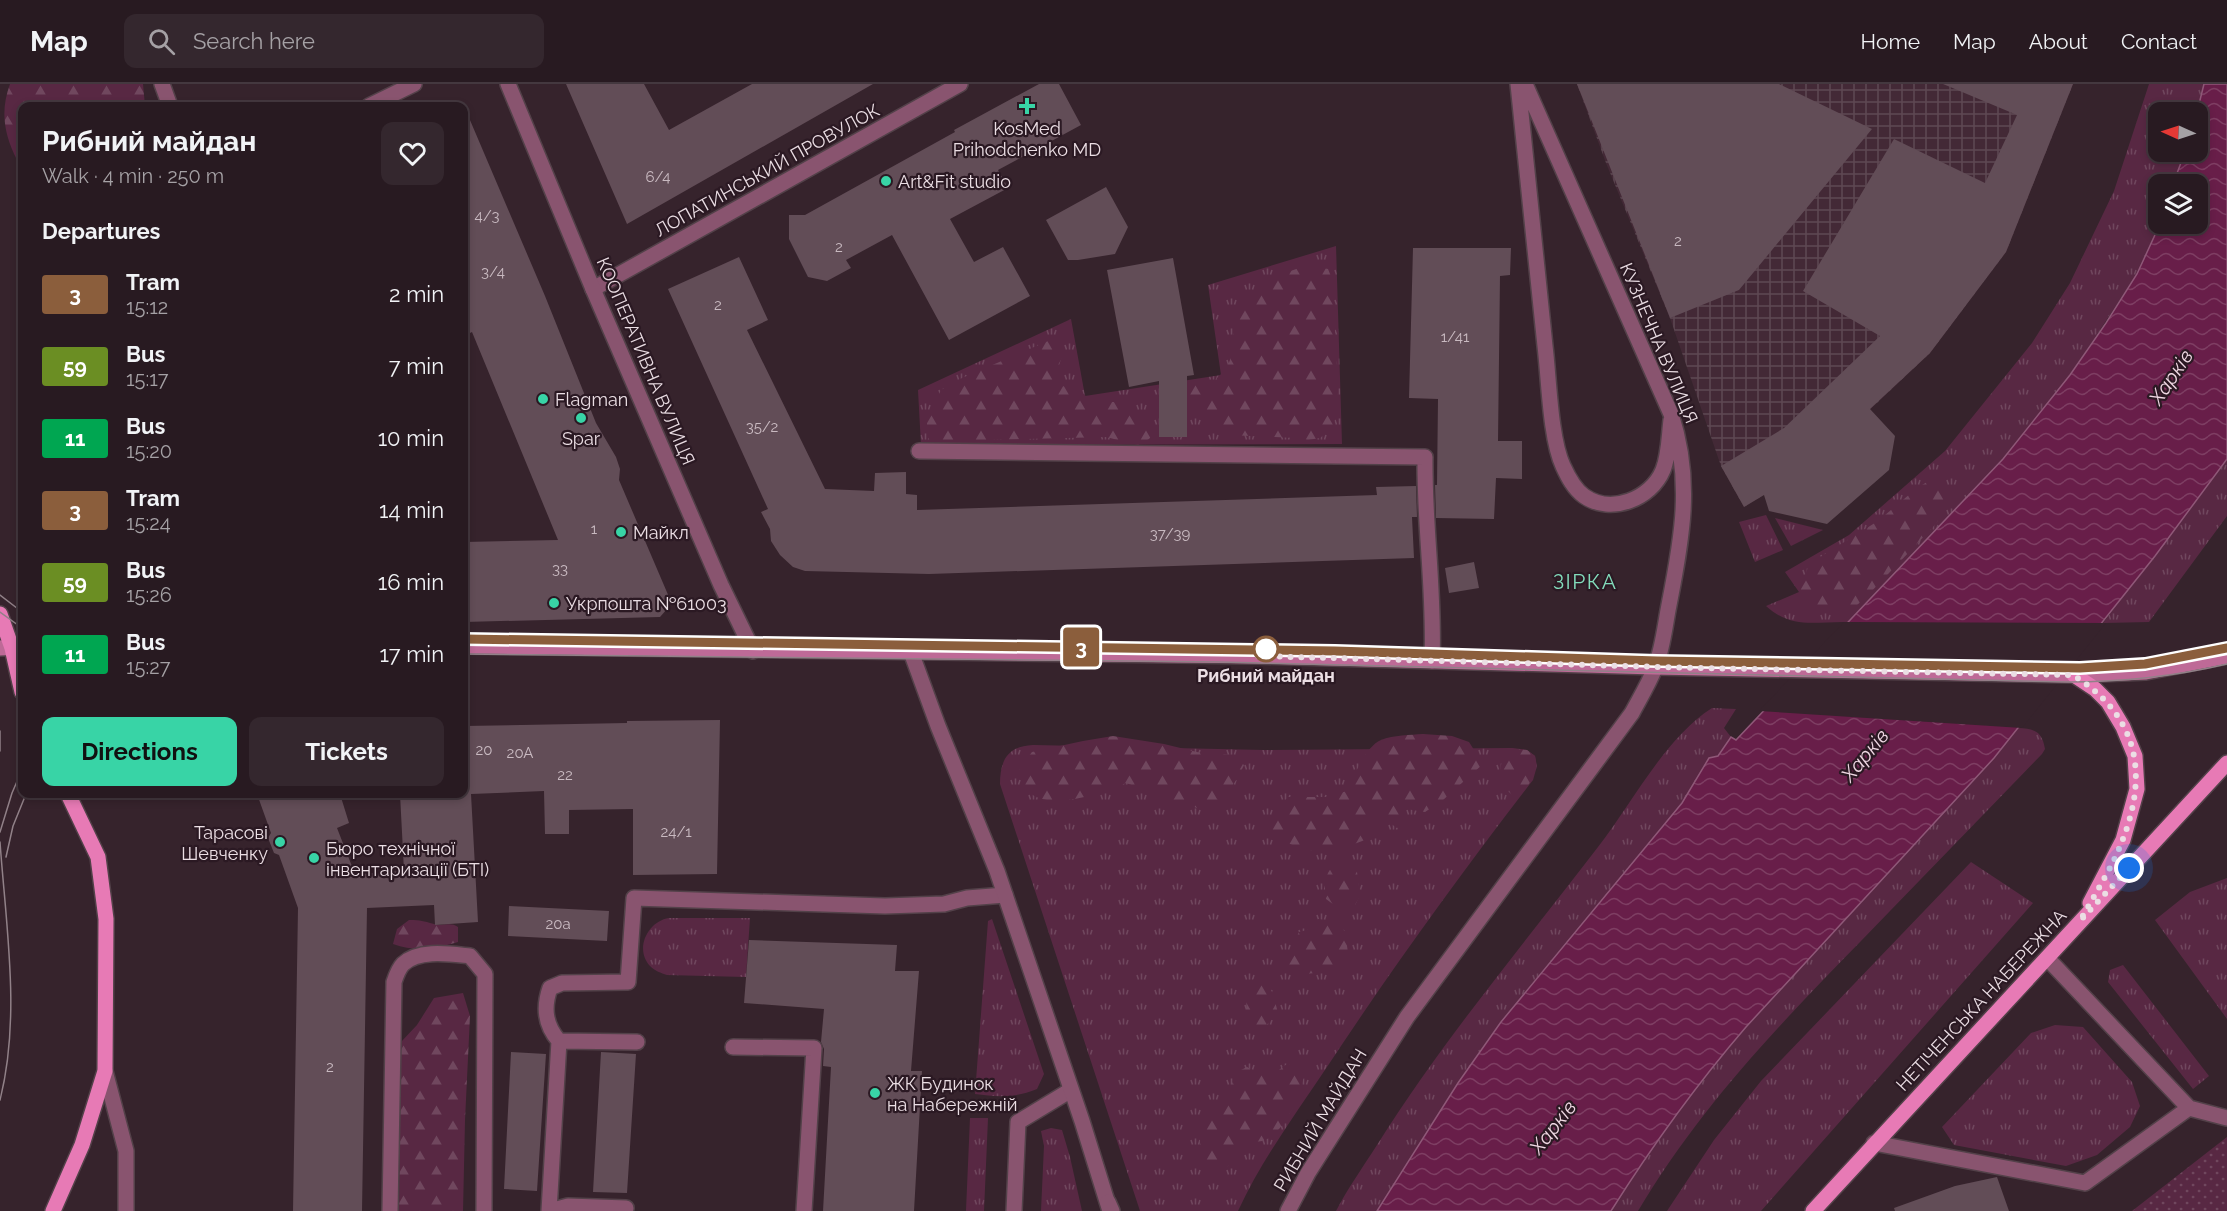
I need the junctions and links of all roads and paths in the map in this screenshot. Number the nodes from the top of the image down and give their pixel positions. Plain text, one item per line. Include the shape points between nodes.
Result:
1 (162, 84) edge
2 (414, 84) edge
3 (508, 84) edge
4 (960, 84) edge
5 (1518, 84) edge
6 (1524, 84) edge
7 (169, 102) edge
8 (377, 102) edge
9 (593, 289) junction
10 (1671, 414) junction
11 (919, 451) dead end
12 (0, 614) edge
13 (468, 646) edge
14 (12, 648) edge
15 (753, 651) junction
16 (911, 652) junction
17 (2227, 656) edge
18 (1432, 661) junction
19 (1655, 667) junction
20 (18, 674) edge
21 (2073, 675) junction
22 (2227, 763) edge
23 (70, 798) edge
24 (1005, 895) junction
25 (2080, 921) junction
26 (2047, 958) junction
27 (559, 1041) junction
28 (637, 1042) dead end
29 (733, 1047) dead end
30 (105, 1071) junction
31 (1071, 1089) junction
32 (2189, 1108) junction
33 (2227, 1118) edge
34 (1874, 1143) junction
35 (626, 1208) dead end
36 (1110, 1208) edge
37 (53, 1211) edge
38 (126, 1211) edge
39 (390, 1211) edge
40 (484, 1211) edge
41 (549, 1211) edge
42 (804, 1211) edge
43 (1014, 1211) edge
44 (1288, 1211) edge
45 (1813, 1211) edge

1 - 7 street
2 - 8 street
3 - 9 street, КООПЕРАТИВНА ВУЛИЦЯ
4 - 9 street, ЛОПАТИНСЬКИЙ ПРОВУЛОК
5 - 10 street via 1552,409 1562,464 1572,483 1583,495 1602,504 1628,502 1642,495 1663,469
6 - 10 street, КУЗНЕЧНА ВУЛИЦЯ
9 - 15 street, КООПЕРАТИВНА ВУЛИЦЯ
10 - 19 street, КУЗНЕЧНА ВУЛИЦЯ via 1682,457 1685,499 1676,570
11 - 18 street via 1425,457
12 - 14 main road
13 - 15 main road
14 - 20 main road
15 - 16 main road
16 - 18 main road
16 - 24 street
17 - 21 main road via 2146,672
18 - 19 main road
19 - 21 main road
19 - 44 street, РИБНИЙ МАЙДАН via 1632,713 1407,1017 1313,1164
21 - 25 main road via 2108,702 2123,727 2135,756 2137,789 2123,840
22 - 25 main road, НЕТІЧЕНСЬКА НАБЕРЕЖНА
23 - 30 main road via 98,856 106,919
24 - 27 street via 944,904 885,906 634,898 628,982 562,983 550,988 546,1015 550,1031
24 - 31 street
25 - 26 main road, НЕТІЧЕНСЬКА НАБЕРЕЖНА
26 - 32 street
26 - 34 main road, НЕТІЧЕНСЬКА НАБЕРЕЖНА
27 - 28 street
27 - 41 street
29 - 42 street via 814,1048
30 - 37 main road via 82,1145
30 - 38 street via 126,1151
31 - 36 street
31 - 43 street via 1018,1122
32 - 33 street
32 - 34 street via 2085,1183
34 - 45 main road, НЕТІЧЕНСЬКА НАБЕРЕЖНА
35 - 41 street via 568,1206
39 - 40 street via 394,981 401,965 414,957 447,954 470,956 485,974

